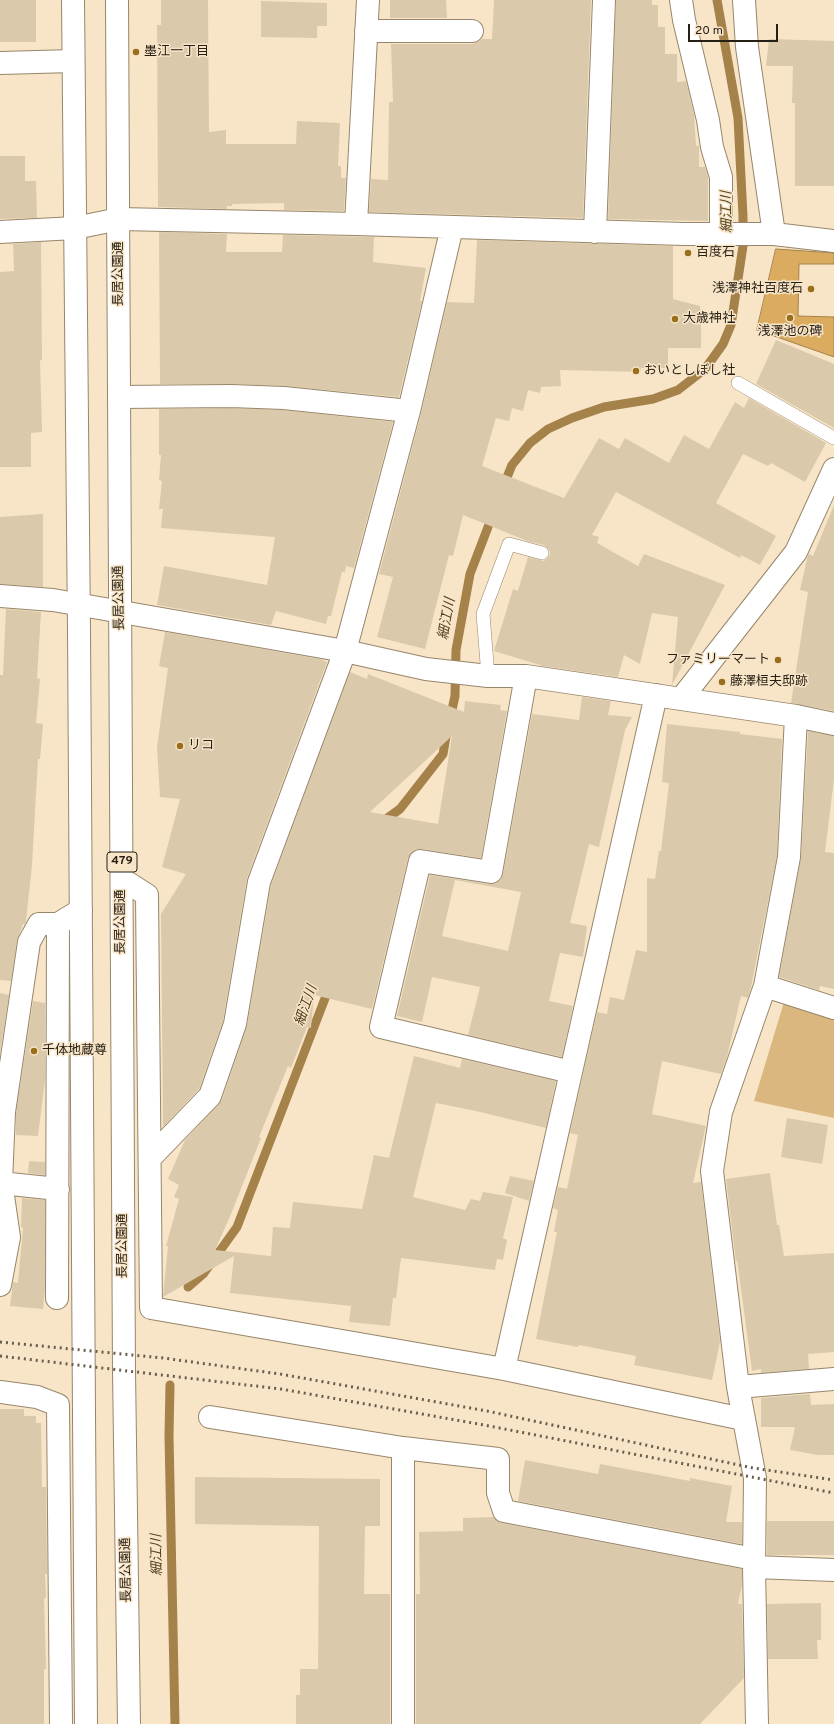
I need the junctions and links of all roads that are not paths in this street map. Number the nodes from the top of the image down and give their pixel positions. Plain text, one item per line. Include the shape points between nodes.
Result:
1 (72, 0) edge
2 (117, 0) edge
3 (368, 0) edge
4 (604, 0) edge
5 (681, 0) edge
6 (744, 0) edge
7 (366, 31) junction
8 (472, 31) dead end
9 (73, 61) junction
10 (0, 63) edge
11 (119, 219) junction
12 (356, 224) junction
13 (452, 227) junction
14 (75, 228) junction
15 (0, 232) edge
16 (595, 232) junction
17 (724, 234) junction
18 (774, 234) junction
19 (834, 241) edge
20 (738, 383) dead end
21 (119, 397) junction
22 (409, 411) junction
23 (834, 438) edge
24 (834, 469) edge
25 (542, 552) dead end
26 (0, 596) edge
27 (79, 605) junction
28 (121, 612) junction
29 (345, 651) junction
30 (488, 676) junction
31 (526, 676) junction
32 (656, 695) junction
33 (681, 699) junction
34 (796, 716) junction
35 (834, 724) edge
36 (122, 879) junction
37 (81, 910) junction
38 (58, 924) junction
39 (765, 986) junction
40 (834, 1008) edge
41 (571, 1072) junction
42 (151, 1157) junction
43 (0, 1183) edge
44 (58, 1189) junction
45 (0, 1285) edge
46 (57, 1298) dead end
47 (504, 1369) junction
48 (834, 1379) edge
49 (738, 1388) junction
50 (0, 1392) edge
51 (210, 1417) dead end
52 (742, 1419) junction
53 (403, 1448) junction
54 (754, 1563) junction
55 (834, 1570) edge
56 (61, 1724) edge
57 (86, 1724) edge
58 (129, 1724) edge
59 (403, 1724) edge
60 (757, 1724) edge

1 - 9 main road
2 - 11 main road, 長居公園通 / 479
3 - 7 main road
4 - 16 main road
5 - 17 main road via 712,147 721,176
6 - 18 main road via 747,48
7 - 8 main road
7 - 12 main road
9 - 10 main road
9 - 14 main road
11 - 12 main road
11 - 14 main road
11 - 21 main road, 長居公園通 / 479
12 - 13 main road
13 - 16 main road
13 - 22 main road
14 - 15 main road
14 - 27 main road
16 - 17 main road
17 - 18 main road
18 - 19 main road
20 - 23 lane
21 - 22 main road via 284,398
21 - 28 main road, 長居公園通 / 479
22 - 29 main road
24 - 33 main road via 796,552
25 - 30 lane via 509,544 483,614
26 - 27 main road via 53,600
27 - 28 main road
27 - 37 main road
28 - 29 main road
28 - 36 main road, 長居公園通 / 479
29 - 30 main road via 426,669
29 - 42 main road via 259,882 235,1024 210,1096
30 - 31 main road
31 - 32 main road
31 - 41 main road via 491,872 420,860 382,1027
32 - 33 main road
32 - 41 main road
33 - 34 main road
34 - 35 main road
34 - 39 main road via 789,857
36 - 42 main road via 147,895
36 - 58 main road, 長居公園通 / 479 via 124,1371
37 - 38 main road
37 - 57 main road
38 - 43 main road via 39,924 29,942 4,1112
38 - 44 main road
39 - 40 main road
39 - 49 main road via 721,1112 712,1171
41 - 47 main road
42 - 47 main road via 151,1308
43 - 44 main road
43 - 45 main road via 9,1237
44 - 46 main road
47 - 52 main road
48 - 49 main road
49 - 52 main road
50 - 56 main road via 37,1396 58,1405
51 - 53 main road
52 - 54 main road via 756,1478
53 - 54 main road via 498,1459 498,1493 504,1511
53 - 59 main road
54 - 55 main road
54 - 60 main road

